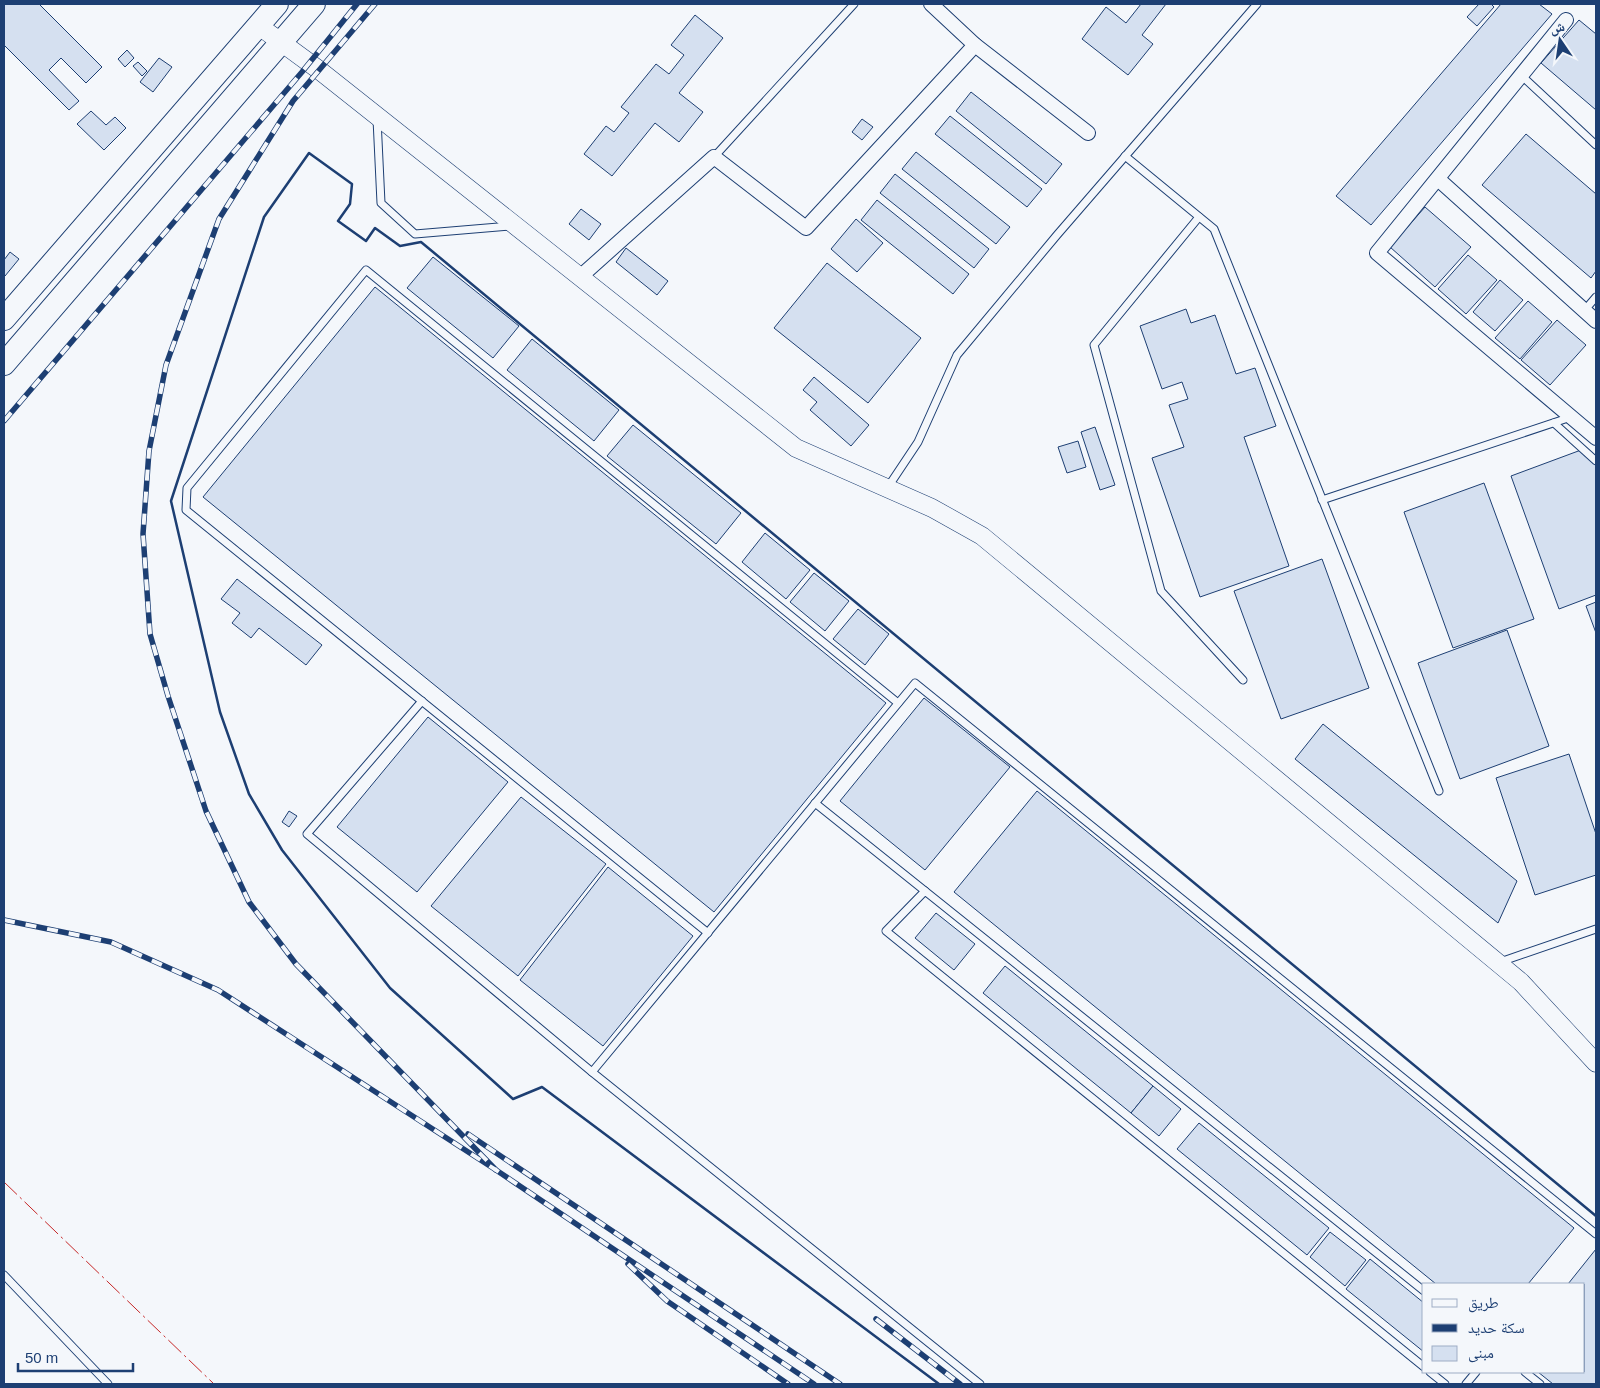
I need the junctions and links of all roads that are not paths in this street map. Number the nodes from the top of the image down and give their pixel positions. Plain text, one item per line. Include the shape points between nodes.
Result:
1 (277, 4) edge
2 (314, 4) edge
3 (854, 4) edge
4 (931, 4) edge
5 (1257, 4) edge
6 (1566, 20) dead end
7 (259, 26) junction
8 (282, 42) junction
9 (975, 45) junction
10 (1522, 76) junction
11 (377, 116) junction
12 (1088, 132) dead end
13 (1596, 145) edge
14 (1125, 156) junction
15 (714, 157) junction
16 (1438, 179) junction
17 (1199, 217) junction
18 (516, 226) junction
19 (580, 277) junction
20 (1596, 297) edge
21 (1584, 311) junction
22 (4, 319) edge
23 (1596, 321) edge
24 (4, 364) edge
25 (1572, 417) junction
26 (1554, 423) junction
27 (1596, 438) edge
28 (1596, 461) edge
29 (886, 489) junction
30 (1322, 500) junction
31 (1243, 680) dead end
32 (422, 701) junction
33 (898, 703) junction
34 (1439, 791) dead end
35 (815, 803) junction
36 (924, 891) junction
37 (1596, 929) edge
38 (708, 933) junction
39 (1498, 963) junction
40 (1596, 1063) edge
41 (592, 1072) junction
42 (1596, 1234) edge
43 (4, 1275) edge
44 (1422, 1289) edge
45 (1422, 1365) edge
46 (1431, 1373) edge
47 (1475, 1373) edge
48 (1526, 1373) edge
49 (108, 1384) edge
50 (980, 1384) edge
51 (1445, 1384) edge
52 (1466, 1384) edge
53 (1540, 1384) edge

1 - 7 main road
2 - 8 main road
3 - 15 lane
4 - 9 street
5 - 14 lane
6 - 10 street
7 - 8 street
7 - 22 main road
8 - 11 street
8 - 24 main road
9 - 12 street
9 - 15 street via 806,228
10 - 13 lane
10 - 16 street
11 - 18 street
11 - 18 lane via 381,203 415,234
14 - 17 lane
14 - 29 lane via 957,356 918,442
15 - 19 street
16 - 21 street
16 - 25 street via 1377,253
17 - 30 lane via 1214,229
17 - 31 lane via 1094,345 1161,591
18 - 19 street
19 - 29 street via 796,448
20 - 21 lane
21 - 23 street
25 - 26 lane
25 - 27 street
26 - 28 lane
26 - 30 lane
29 - 39 street via 932,508 982,536
30 - 34 lane
32 - 33 lane via 186,510 186,488 366,270
32 - 38 lane
32 - 41 lane via 307,834
33 - 35 lane
33 - 42 lane via 915,683
35 - 36 lane
35 - 38 lane
36 - 44 lane
36 - 45 lane via 886,931
37 - 39 lane
38 - 41 lane
39 - 40 street via 1521,982
41 - 50 lane
43 - 49 lane
46 - 51 lane
47 - 52 lane
48 - 53 lane

